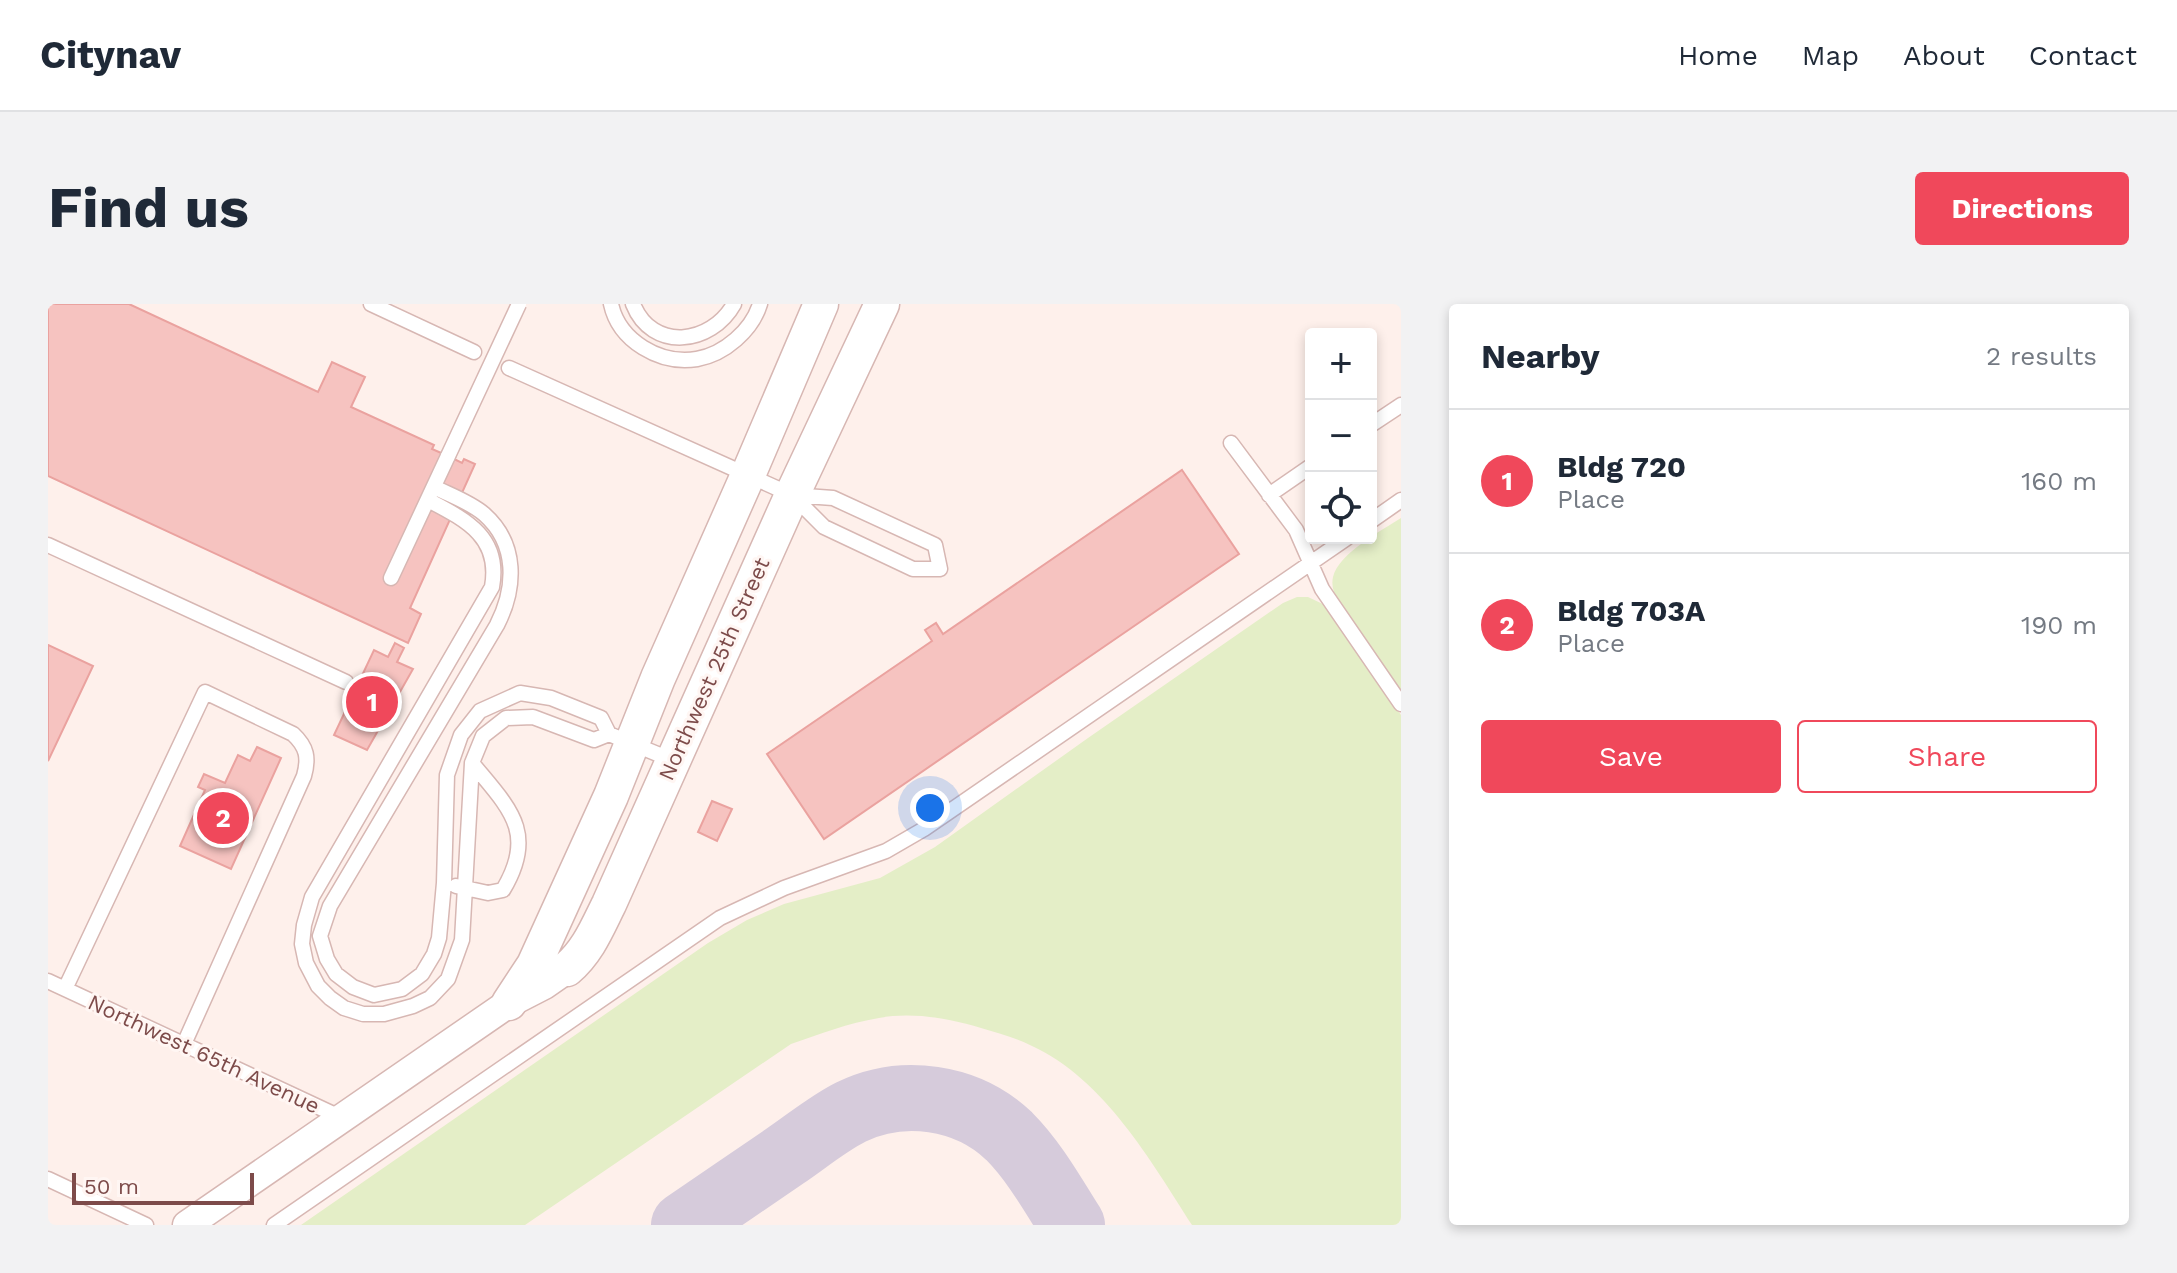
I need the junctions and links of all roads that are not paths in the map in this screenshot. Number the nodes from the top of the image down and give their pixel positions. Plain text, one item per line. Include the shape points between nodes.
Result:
1 (371, 304) edge
2 (519, 304) edge
3 (611, 304) edge
4 (633, 304) edge
5 (734, 304) edge
6 (760, 304) edge
7 (821, 304) edge
8 (882, 304) edge
9 (474, 352) dead end
10 (509, 368) dead end
11 (1401, 405) edge
12 (1377, 421) edge
13 (1231, 443) dead end
14 (1305, 470) edge
15 (748, 475) junction
16 (431, 494) junction
17 (792, 495) junction
18 (1269, 495) junction
19 (1401, 500) edge
20 (1377, 517) edge
21 (1338, 544) edge
22 (48, 545) edge
23 (1311, 563) junction
24 (391, 578) dead end
25 (346, 682) dead end
26 (1401, 704) edge
27 (620, 739) junction
28 (672, 760) junction
29 (472, 763) junction
30 (444, 883) junction
31 (465, 888) junction
32 (567, 969) joint
33 (48, 981) edge
34 (65, 989) junction
35 (509, 1003) junction
36 (184, 1044) junction
37 (343, 1118) junction
38 (48, 1179) edge
39 (146, 1225) edge
40 (187, 1225) edge
41 (274, 1225) edge

1 - 9 lane
2 - 16 lane, bridge
3 - 6 lane via 628,336 646,350 697,359 742,334
4 - 5 lane via 648,326 681,338 720,323
7 - 15 street, Northwest 25th Street
8 - 17 street, Northwest 25th Street
10 - 15 lane
11 - 12 lane
13 - 18 lane
14 - 18 lane
15 - 17 lane
15 - 27 street, Northwest 25th Street via 658,678
16 - 24 lane
16 - 30 lane via 460,499 483,513 501,534 512,570 506,604 330,906 320,936 336,974 374,995 402,989 422,974 439,938
16 - 31 lane via 476,530 494,559 495,574 312,897 302,944 318,986 344,1008 363,1014 384,1014 430,998 448,979 462,940
17 - 17 lane via 824,527 913,569 940,569 935,545 833,498
17 - 28 street, Northwest 25th Street
18 - 23 lane via 1296,530
19 - 20 lane
21 - 23 lane
22 - 25 lane
23 - 26 lane via 1322,589
23 - 41 lane via 903,842 720,918
27 - 28 lane
27 - 29 lane via 594,740 533,717 506,718 483,736
27 - 30 lane via 601,718 551,698 520,693 480,711 461,735 447,775
27 - 35 street, Northwest 25th Street via 611,796 534,965
28 - 32 street, Northwest 25th Street via 594,936
29 - 31 lane
29 - 31 lane via 517,825 519,847 515,870 503,890
30 - 31 lane
32 - 35 street, Northwest 25th Street
33 - 34 lane, Northwest 65th Avenue
34 - 36 lane, Northwest 65th Avenue
34 - 36 lane via 205,692 293,734 302,742 307,764
35 - 37 street, Northwest 25th Street
36 - 37 lane, Northwest 65th Avenue
37 - 40 street, Northwest 25th Street
38 - 39 lane

